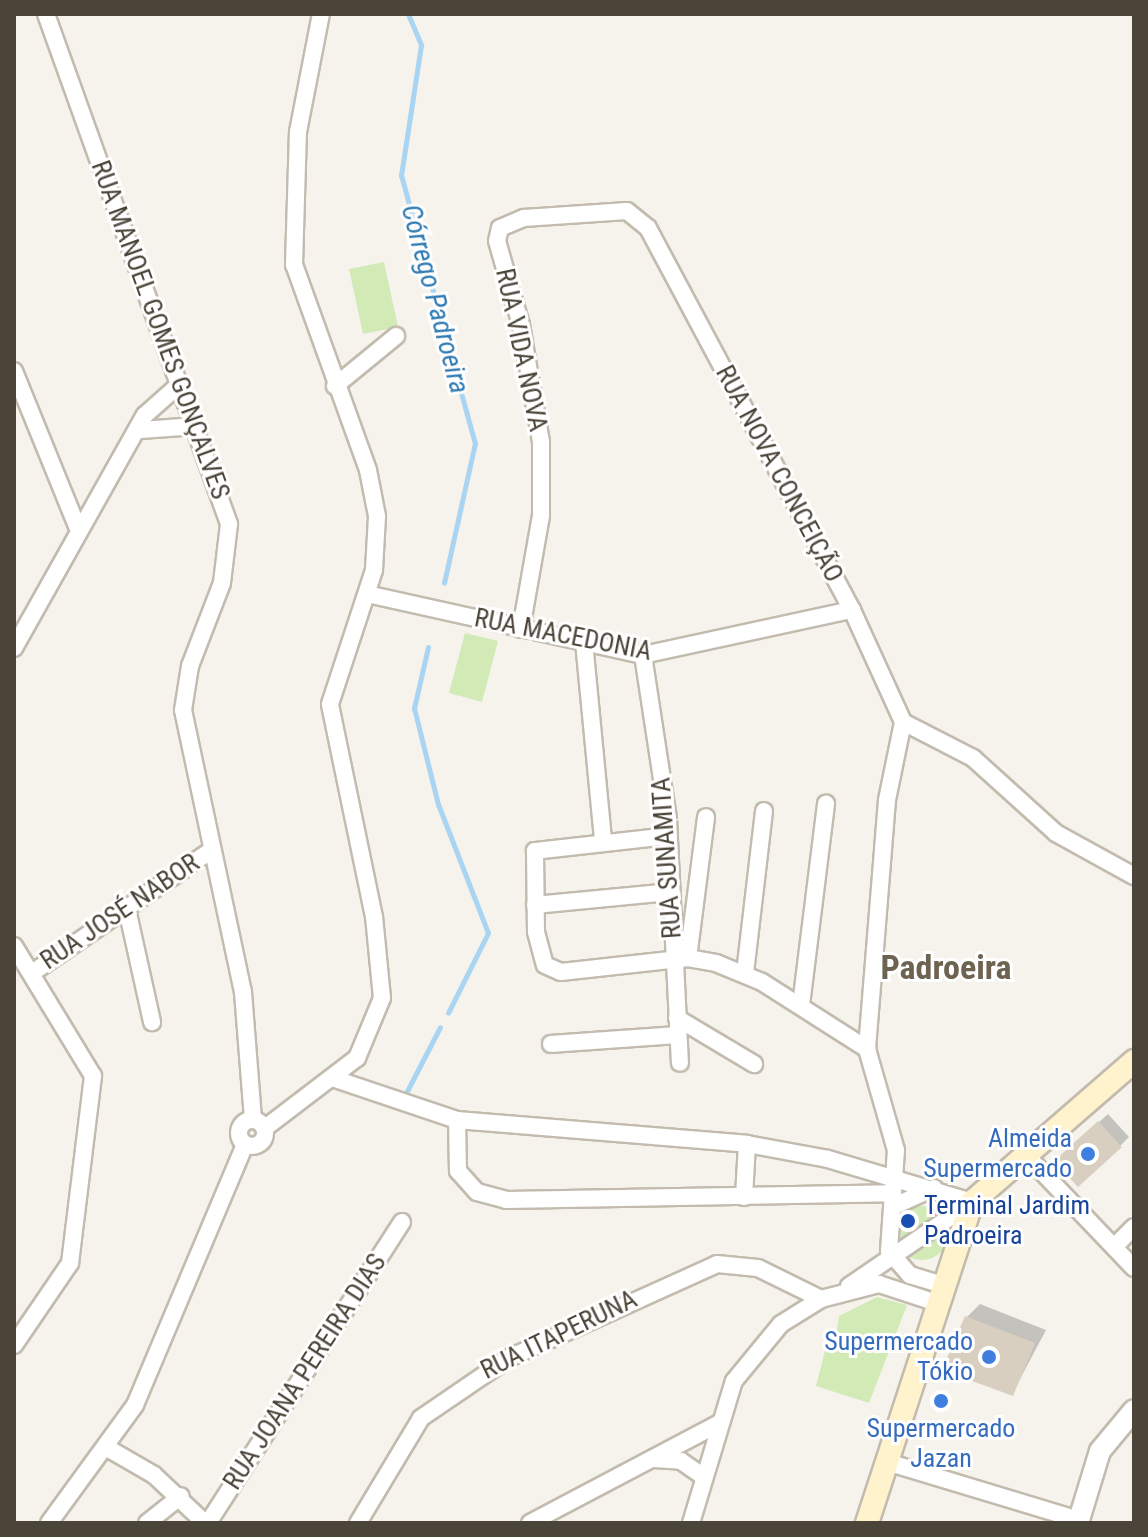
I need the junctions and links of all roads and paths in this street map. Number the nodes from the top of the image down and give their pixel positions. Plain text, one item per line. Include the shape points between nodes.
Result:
1 (46, 14) edge
2 (321, 14) edge
3 (648, 228) joint
4 (396, 336) dead end
5 (14, 371) edge
6 (180, 384) junction
7 (335, 386) junction
8 (196, 426) junction
9 (141, 430) junction
10 (79, 531) junction
11 (367, 594) junction
12 (852, 610) junction
13 (521, 629) junction
14 (584, 642) junction
15 (14, 648) edge
16 (643, 655) junction
17 (903, 722) junction
18 (826, 804) dead end
19 (764, 811) dead end
20 (706, 817) dead end
21 (668, 836) junction
22 (603, 840) junction
23 (209, 852) junction
24 (1134, 876) edge
25 (671, 892) junction
26 (535, 905) junction
27 (127, 909) junction
28 (14, 946) edge
29 (681, 959) junction
30 (32, 973) junction
31 (745, 973) junction
32 (801, 1005) junction
33 (152, 1022) dead end
34 (677, 1026) junction
35 (551, 1044) dead end
36 (867, 1049) junction
37 (1134, 1061) edge
38 (680, 1063) dead end
39 (754, 1064) dead end
40 (335, 1079) junction
41 (457, 1120) junction
42 (259, 1124) junction
43 (747, 1144) junction
44 (1024, 1153) junction
45 (857, 1166) junction
46 (935, 1188) junction
47 (893, 1192) junction
48 (851, 1193) junction
49 (744, 1197) junction
50 (972, 1202) junction
51 (402, 1222) dead end
52 (1134, 1227) edge
53 (1114, 1247) junction
54 (891, 1258) junction
55 (1134, 1268) edge
56 (841, 1291) junction
57 (943, 1295) junction
58 (821, 1299) junction
59 (14, 1345) edge
60 (1134, 1410) edge
61 (718, 1424) junction
62 (109, 1449) junction
63 (652, 1460) junction
64 (887, 1462) junction
65 (704, 1477) junction
66 (181, 1496) junction
67 (1078, 1522) edge
68 (49, 1523) edge
69 (147, 1523) edge
70 (207, 1523) edge
71 (358, 1523) edge
72 (530, 1523) edge
73 (691, 1523) edge
74 (867, 1523) edge

1 - 6 street, RUA MANOEL GOMES GONÇALVES
2 - 7 street via 298,132 294,265
3 - 12 street, RUA NOVA CONCEIÇÃO
3 - 13 street, RUA VIDA NOVA via 638,215 608,211 524,218 500,228 497,241 541,442 541,515
4 - 7 street
5 - 10 street
6 - 8 street, RUA MANOEL GOMES GONÇALVES
6 - 9 street via 153,405
7 - 11 street via 368,470 377,516
8 - 9 street
8 - 23 street, RUA MANOEL GOMES GONÇALVES via 229,524 222,583 190,666 183,710
9 - 10 street
10 - 15 street
11 - 13 street, RUA MACEDONIA
11 - 40 street via 334,683 331,730 374,917 382,998 370,1037
12 - 16 street, RUA MACEDONIA
12 - 17 street, RUA NOVA CONCEIÇÃO
13 - 14 street, RUA MACEDONIA
14 - 16 street, RUA MACEDONIA
14 - 22 street
16 - 21 street, RUA SUNAMITA
17 - 24 street via 973,758 1056,833
17 - 36 street via 887,800
18 - 32 street
19 - 31 street
20 - 29 street
21 - 22 street
21 - 25 street, RUA SUNAMITA
22 - 26 street via 535,851
23 - 27 street, RUA JOSÉ NABOR
23 - 42 street, RUA MANOEL GOMES GONÇALVES via 243,992
25 - 26 street
25 - 29 street, RUA SUNAMITA
26 - 29 street via 541,956 561,972
27 - 30 street, RUA JOSÉ NABOR
27 - 33 street
28 - 30 street
29 - 31 street
29 - 34 street, RUA SUNAMITA
30 - 59 street via 89,1065 93,1108 70,1263
31 - 32 street
32 - 36 street
34 - 35 street
34 - 38 street, RUA SUNAMITA
34 - 39 street
36 - 47 street via 893,1132
37 - 44 main road
40 - 41 street
40 - 42 street
41 - 43 street
41 - 49 street via 458,1171 488,1197
42 - 62 street via 239,1129 245,1145
43 - 45 street
43 - 49 street
44 - 50 main road
44 - 53 street
45 - 47 street
45 - 48 street
46 - 47 street
46 - 47 street
46 - 50 street
47 - 48 street
47 - 54 street
48 - 49 street
50 - 54 street
50 - 57 main road
51 - 70 street, RUA JOANA PEREIRA DIAS
52 - 53 street
53 - 55 street
54 - 56 street
54 - 57 street
56 - 57 street via 893,1286
56 - 58 street
57 - 64 main road
58 - 61 street via 781,1324 745,1361
58 - 71 street, RUA ITAPERUNA via 758,1268 717,1264 509,1358 421,1418
60 - 67 street via 1100,1451
61 - 63 street
61 - 65 street
62 - 66 street, RUA JOANA PEREIRA DIAS
62 - 68 street
63 - 65 street via 681,1461
63 - 72 street
64 - 67 street
64 - 74 main road
65 - 73 street
66 - 69 street
66 - 70 street, RUA JOANA PEREIRA DIAS

